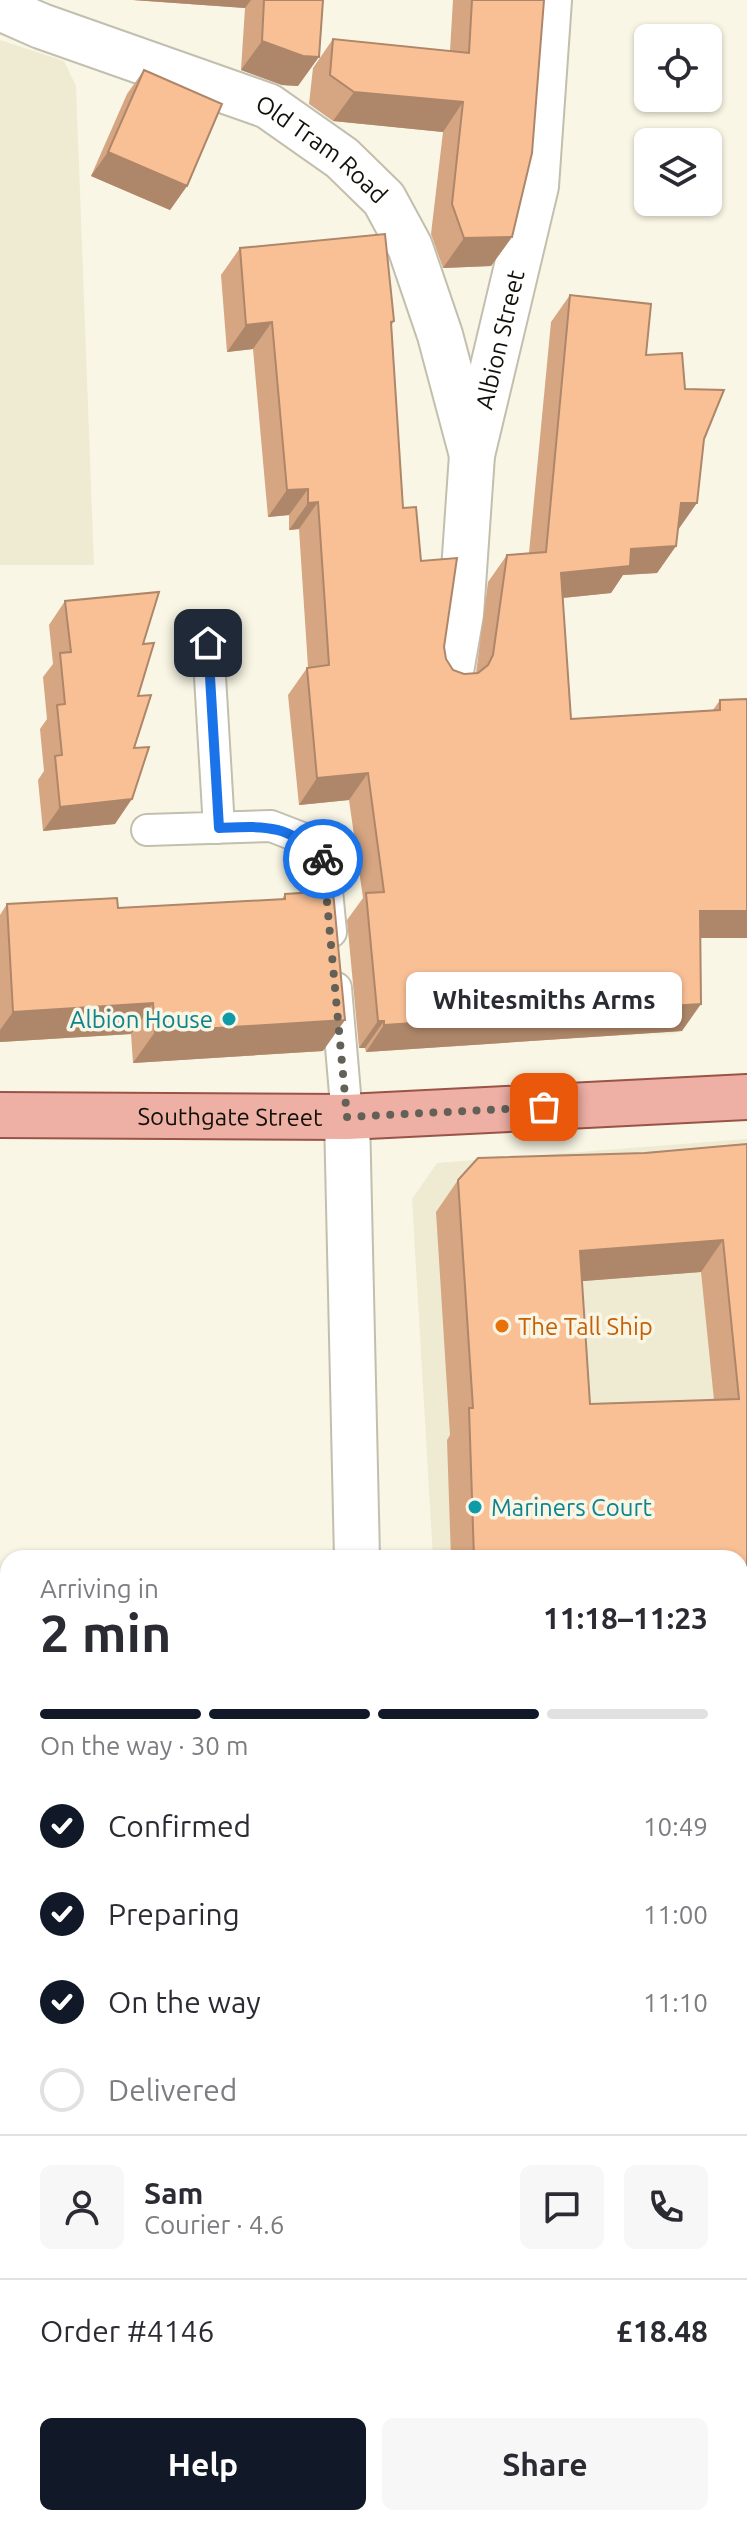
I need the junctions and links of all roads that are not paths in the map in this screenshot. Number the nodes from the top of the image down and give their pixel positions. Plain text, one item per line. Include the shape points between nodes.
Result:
1 (549, 0) edge
2 (0, 8) edge
3 (472, 455) junction
4 (208, 643) dead end
5 (450, 677) edge
6 (219, 828) junction
7 (147, 830) dead end
8 (747, 1097) edge
9 (0, 1115) edge
10 (347, 1117) junction
11 (357, 1550) edge

1 - 3 street, Albion Street via 536,186
2 - 3 street, Old Tram Road via 268,106 342,158 384,199 410,247
3 - 5 street, Albion Street via 461,614
4 - 6 lane
6 - 7 lane
6 - 10 lane via 271,826 302,838 324,860
8 - 10 main road, Southgate Street
9 - 10 main road, Southgate Street
10 - 11 street

